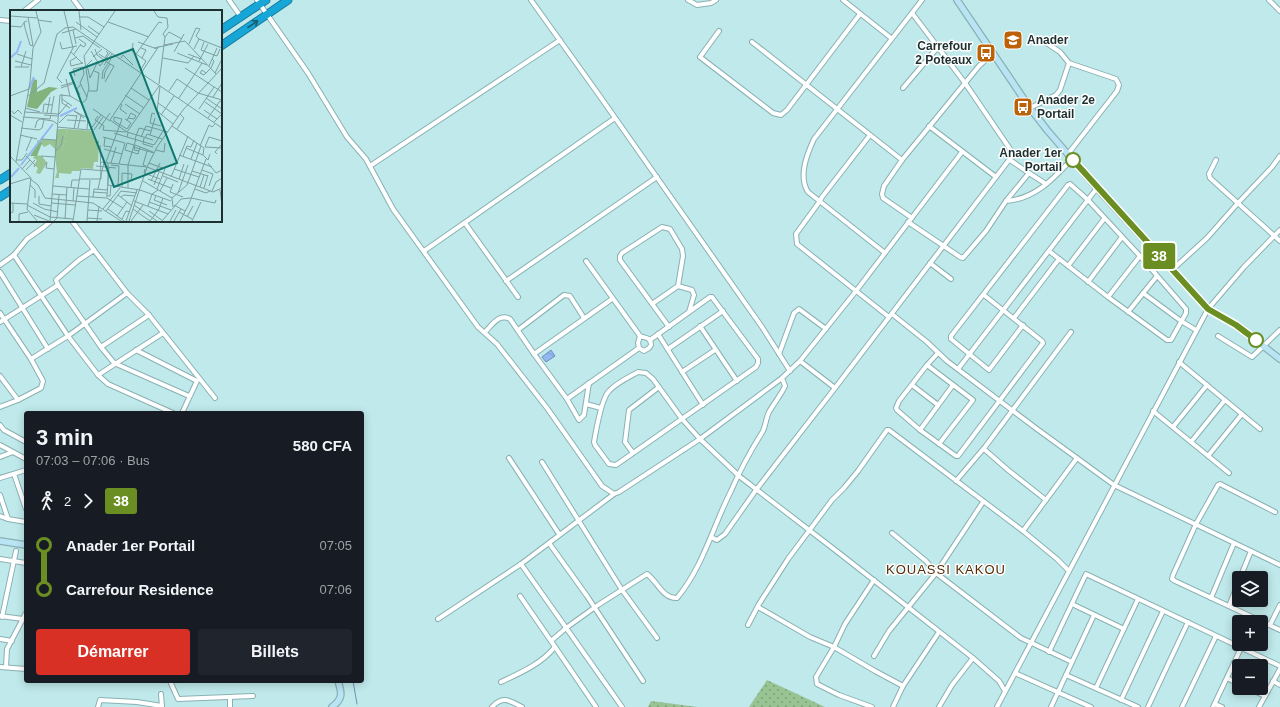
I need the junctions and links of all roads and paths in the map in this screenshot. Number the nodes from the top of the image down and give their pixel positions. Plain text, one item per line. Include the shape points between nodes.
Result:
1 (38, 0) edge
2 (74, 0) edge
3 (229, 0) edge
4 (288, 0) edge
5 (531, 0) edge
6 (688, 0) edge
7 (716, 0) edge
8 (843, 0) edge
9 (922, 0) edge
10 (957, 0) edge
11 (1269, 0) edge
12 (261, 1) edge
13 (25, 10) edge
14 (81, 10) edge
15 (1280, 10) edge
16 (912, 13) junction
17 (267, 14) junction
18 (860, 14) junction
19 (241, 17) junction
20 (0, 20) edge
21 (10, 21) edge
22 (222, 29) edge
23 (719, 31) dead end
24 (892, 38) junction
25 (560, 40) junction
26 (1042, 40) dead end
27 (752, 42) dead end
28 (222, 45) edge
29 (938, 47) junction
30 (992, 53) junction
31 (1069, 63) junction
32 (965, 83) junction
33 (806, 86) junction
34 (903, 88) dead end
35 (1030, 108) junction
36 (838, 109) junction
37 (615, 118) junction
38 (929, 126) junction
39 (870, 135) junction
40 (962, 152) junction
41 (1280, 156) edge
42 (1070, 157) junction
43 (902, 160) junction
44 (1010, 160) junction
45 (1216, 160) dead end
46 (370, 166) junction
47 (10, 174) edge
48 (1029, 174) junction
49 (657, 177) junction
50 (996, 177) junction
51 (0, 180) edge
52 (1046, 184) junction
53 (1097, 188) junction
54 (10, 191) edge
55 (0, 198) edge
56 (1088, 200) junction
57 (820, 201) junction
58 (1006, 201) junction
59 (1238, 202) junction
60 (912, 218) junction
61 (1104, 218) junction
62 (50, 222) edge
63 (73, 222) edge
64 (908, 222) junction
65 (464, 223) junction
66 (1280, 230) edge
67 (1274, 236) junction
68 (1122, 237) junction
69 (1280, 241) edge
70 (944, 246) junction
71 (94, 250) junction
72 (424, 251) junction
73 (1049, 251) junction
74 (885, 253) junction
75 (14, 255) junction
76 (1140, 256) junction
77 (1059, 259) junction
78 (586, 261) dead end
79 (930, 263) junction
80 (0, 265) edge
81 (1068, 266) junction
82 (1172, 270) junction
83 (0, 272) edge
84 (1157, 276) junction
85 (951, 279) dead end
86 (506, 281) junction
87 (1088, 282) junction
88 (58, 285) junction
89 (678, 286) junction
90 (856, 291) junction
91 (127, 293) junction
92 (1143, 293) junction
93 (984, 295) junction
94 (41, 296) junction
95 (518, 297) dead end
96 (1108, 297) junction
97 (612, 299) junction
98 (652, 304) junction
99 (22, 308) junction
100 (1208, 309) junction
101 (723, 311) junction
102 (1003, 311) junction
103 (689, 312) junction
104 (1128, 312) junction
105 (0, 313) edge
106 (149, 315) junction
107 (890, 316) junction
108 (584, 318) junction
109 (1014, 318) junction
110 (4, 319) junction
111 (1181, 321) junction
112 (0, 322) edge
113 (85, 324) junction
114 (700, 326) junction
115 (1023, 326) junction
116 (669, 327) junction
117 (826, 329) junction
118 (518, 330) junction
119 (1196, 330) junction
120 (1280, 330) edge
121 (485, 332) junction
122 (1071, 332) dead end
123 (163, 333) junction
124 (658, 334) junction
125 (68, 336) junction
126 (640, 336) junction
127 (1218, 336) dead end
128 (650, 340) junction
129 (1264, 346) junction
130 (101, 347) junction
131 (639, 348) junction
132 (48, 349) junction
133 (668, 349) junction
134 (136, 350) junction
135 (716, 350) junction
136 (938, 353) junction
137 (534, 354) junction
138 (779, 354) junction
139 (969, 354) junction
140 (31, 359) junction
141 (1280, 359) edge
142 (800, 361) junction
143 (1179, 362) junction
144 (114, 363) junction
145 (927, 364) junction
146 (958, 369) junction
147 (790, 371) junction
148 (682, 372) junction
149 (98, 375) junction
150 (0, 376) edge
151 (782, 378) junction
152 (737, 380) junction
153 (589, 383) junction
154 (953, 384) junction
155 (912, 385) junction
156 (1207, 386) junction
157 (659, 387) junction
158 (835, 388) junction
159 (189, 396) junction
160 (215, 398) dead end
161 (567, 399) junction
162 (18, 400) junction
163 (1225, 400) junction
164 (1001, 401) junction
165 (586, 404) junction
166 (702, 405) junction
167 (938, 405) junction
168 (0, 407) edge
169 (601, 408) junction
170 (1013, 410) junction
171 (169, 411) edge
172 (183, 411) edge
173 (1154, 411) junction
174 (1242, 414) junction
175 (682, 419) junction
176 (0, 425) edge
177 (1173, 427) junction
178 (1260, 429) dead end
179 (920, 430) junction
180 (700, 439) junction
181 (24, 441) edge
182 (1191, 442) junction
183 (939, 444) junction
184 (0, 445) edge
185 (984, 449) junction
186 (13, 452) junction
187 (633, 453) junction
188 (1208, 456) junction
189 (0, 457) edge
190 (24, 458) edge
191 (509, 458) dead end
192 (1077, 458) junction
193 (542, 462) dead end
194 (24, 471) edge
195 (1229, 472) dead end
196 (14, 474) junction
197 (739, 476) junction
198 (0, 478) edge
199 (956, 481) junction
200 (1114, 485) junction
201 (756, 490) junction
202 (614, 494) junction
203 (0, 495) edge
204 (1046, 500) junction
205 (984, 502) junction
206 (24, 503) edge
207 (1275, 512) dead end
208 (0, 516) edge
209 (8, 519) junction
210 (578, 521) junction
211 (24, 522) edge
212 (1196, 524) junction
213 (810, 531) junction
214 (1023, 531) junction
215 (892, 533) dead end
216 (559, 534) junction
217 (711, 537) junction
218 (0, 541) edge
219 (1234, 542) junction
220 (549, 543) junction
221 (24, 544) edge
222 (16, 551) dead end
223 (1251, 551) junction
224 (0, 559) edge
225 (14, 561) junction
226 (24, 563) edge
227 (521, 564) junction
228 (1280, 564) edge
229 (1069, 571) junction
230 (1243, 571) edge
231 (936, 573) junction
232 (874, 580) junction
233 (622, 590) junction
234 (520, 596) dead end
235 (1211, 598) junction
236 (1232, 598) edge
237 (1138, 599) junction
238 (1072, 604) junction
239 (1280, 605) edge
240 (1229, 606) junction
241 (758, 607) junction
242 (594, 608) junction
243 (909, 608) junction
244 (1163, 610) junction
245 (1094, 615) junction
246 (1, 616) edge
247 (23, 619) joint
248 (438, 619) dead end
249 (1188, 622) junction
250 (748, 625) dead end
251 (1270, 625) junction
252 (566, 628) junction
253 (1124, 629) junction
254 (1280, 630) edge
255 (939, 632) junction
256 (1216, 636) junction
257 (656, 638) dead end
258 (0, 640) edge
259 (12, 641) junction
260 (551, 641) junction
261 (1030, 643) junction
262 (1232, 643) edge
263 (834, 647) junction
264 (554, 648) junction
265 (1240, 651) edge
266 (1248, 651) edge
267 (1049, 652) junction
268 (874, 656) dead end
269 (973, 658) junction
270 (1072, 662) junction
271 (1280, 666) edge
272 (0, 667) edge
273 (6, 667) junction
274 (24, 669) edge
275 (1280, 669) edge
276 (1014, 673) junction
277 (1066, 675) junction
278 (1227, 678) junction
279 (1232, 680) edge
280 (643, 681) dead end
281 (1274, 681) junction
282 (501, 682) dead end
283 (171, 683) edge
284 (339, 683) edge
285 (1280, 685) edge
286 (903, 686) junction
287 (1096, 688) junction
288 (1005, 691) junction
289 (1058, 693) junction
290 (161, 694) dead end
291 (253, 696) dead end
292 (1265, 696) joint
293 (230, 697) junction
294 (1121, 700) junction
295 (116, 701) junction
296 (137, 705) edge
297 (1214, 705) edge
298 (162, 706) edge
299 (98, 707) edge
300 (116, 707) edge
301 (230, 707) edge
302 (332, 707) edge
303 (493, 707) edge
304 (522, 707) edge
305 (596, 707) edge
306 (622, 707) edge
307 (872, 707) edge
308 (893, 707) edge
309 (939, 707) edge
310 (997, 707) edge
311 (1051, 707) edge
312 (1090, 707) edge
313 (1138, 707) edge
314 (1148, 707) edge
315 (1182, 707) edge
316 (1222, 707) edge
317 (1259, 707) edge

1 - 13 street
2 - 14 street
3 - 19 street
4 - 17 highway
5 - 25 street
6 - 7 street via 697,5
8 - 18 street
9 - 16 street
10 - 30 street
11 - 15 street
12 - 17 street
12 - 19 highway
16 - 24 street
16 - 29 street
28 -> 17 highway
17 - 46 street via 308,73 347,137
18 - 24 street
18 - 33 street
19 - 22 highway
20 - 21 street
23 - 33 street via 700,57 773,113 781,115
24 - 36 street
25 - 37 street
25 - 46 street
26 - 31 street via 1060,52
27 - 33 street
29 - 32 street
29 - 34 street
30 - 32 street
30 - 35 street
31 - 35 street via 1056,95
31 - 42 street via 1116,79 1119,85
32 - 38 street
32 - 44 street via 1012,152
33 - 36 street
35 - 42 street
36 - 39 street
36 - 57 street via 814,139 804,170 804,186
37 - 49 street
37 - 65 street
38 - 40 street
38 - 43 street
39 - 43 street
39 - 57 street
40 - 50 street
40 - 60 street
41 - 59 street
42 - 52 street via 1056,176
42 - 53 street
43 - 60 street via 884,186 882,194
44 - 48 street
44 - 50 street
45 - 59 street via 1209,174 1210,178
46 - 72 street via 393,209
47 - 51 highway
48 - 52 street
48 - 58 street
49 - 86 street
49 - 138 street
50 - 70 street
52 - 58 street via 1027,197 1017,201
53 - 56 street
53 - 82 street
54 - 55 highway
56 - 61 street
56 - 73 street
56 - 93 street via 1072,185 1068,185
57 - 74 street
57 - 90 street via 796,234 797,244
58 - 70 street via 986,231 963,258
59 - 67 street
59 - 82 street via 1207,238
60 - 64 street
61 - 68 street
61 - 81 street
62 - 75 street via 27,239
63 - 71 street
64 - 70 street
64 - 74 street
65 - 72 street
65 - 86 street
66 - 67 street
67 - 69 street
67 - 100 street via 1244,266
68 - 76 street
68 - 87 street
70 - 79 street
71 - 88 street via 56,279
71 - 91 street
72 - 121 street via 478,327
73 - 77 street
73 - 102 street
74 - 90 street
75 - 80 street
75 - 94 street
76 - 84 street
76 - 96 street
77 - 81 street
77 - 109 street
78 - 97 street
79 - 85 street
79 - 107 street
81 - 87 street
82 - 100 street
83 - 99 street
84 - 92 street
84 - 111 street via 1186,309
86 - 95 street
87 - 96 street
88 - 94 street
88 - 113 street
89 - 98 street
89 - 98 street via 682,249 670,229 662,227 620,256 620,260
89 - 103 street via 692,290 694,295
90 - 107 street
90 - 117 street
91 - 106 street
91 - 113 street
92 - 104 street
92 - 111 street
93 - 102 street
93 - 139 street via 951,338
94 - 99 street
94 - 125 street
96 - 104 street
97 - 108 street
97 - 126 street
98 - 116 street
99 - 110 street
99 - 132 street
100 - 119 street
100 - 129 street via 1236,325
101 - 103 street via 710,297
101 - 114 street
101 - 152 street via 758,359 756,367
102 - 109 street
102 - 139 street
103 - 116 street
104 - 111 street via 1169,341
105 - 110 street
106 - 123 street
106 - 130 street
107 - 136 street
107 - 158 street
108 - 118 street via 570,296 564,295
108 - 137 street
109 - 115 street
110 - 112 street
110 - 140 street
111 - 119 street
113 - 125 street
113 - 130 street
114 - 133 street
114 - 135 street
115 - 139 street via 989,370
115 - 164 street via 1042,341 1042,345
116 - 124 street
117 - 138 street via 799,309 794,313
117 - 142 street
118 - 121 street via 504,317 498,319
118 - 137 street
119 - 143 street
120 - 129 street
121 - 202 street via 547,408 602,486
122 - 170 street
123 - 134 street
123 - 160 street
124 - 128 street
124 - 133 street
125 - 132 street
125 - 149 street
126 - 128 street
126 - 131 street
127 - 129 street via 1252,357
128 - 131 street via 648,350
129 - 141 street
130 - 144 street
131 - 153 street
132 - 140 street
133 - 148 street
134 - 144 street
134 - 159 street via 197,380
135 - 148 street
135 - 152 street
136 - 145 street
136 - 146 street
137 - 161 street
138 - 147 street
139 - 146 street
140 - 162 street via 43,381 41,388
142 - 147 street
142 - 158 street
143 - 156 street
143 - 173 street
144 - 149 street
144 - 159 street
145 - 154 street
145 - 155 street
146 - 164 street
147 - 151 street
148 - 166 street
149 - 171 street via 108,384
150 - 162 street
151 - 180 street
151 - 197 street via 785,386 770,410 763,431
152 - 166 street
153 - 161 street
153 - 165 street
154 - 167 street
154 - 183 street via 973,400
155 - 167 street
155 - 179 street via 896,408
156 - 163 street
156 - 177 street
157 - 169 street via 649,375 638,372 609,390
157 - 175 street
157 - 187 street via 629,410 625,442
158 - 201 street
159 - 172 street
161 - 165 street via 579,420 584,415
162 - 168 street
163 - 174 street
163 - 182 street
164 - 170 street
164 - 183 street via 958,456
165 - 169 street
166 - 175 street
167 - 179 street
169 - 187 street via 595,445 612,466
170 - 185 street
170 - 192 street
173 - 177 street
173 - 200 street
174 - 178 street
174 - 188 street
175 - 180 street
175 - 187 street
176 - 181 street
177 - 182 street
179 - 183 street
180 - 197 street
180 - 202 street
182 - 188 street
184 - 186 street
185 - 199 street
185 - 204 street
186 - 189 street
186 - 190 street
188 - 195 street
191 - 216 street
192 - 200 street
192 - 204 street
193 - 210 street
194 - 196 street
196 - 198 street
196 - 206 street
197 - 201 street
197 - 217 street
199 - 205 street
199 - 213 street via 887,430
200 - 212 street
200 - 229 street
201 - 213 street
201 - 217 street via 725,534 717,540
202 - 210 street
203 - 209 street
204 - 214 street
205 - 214 street
205 - 231 street
207 - 212 street via 1219,484
208 - 209 street
209 - 211 street
210 - 216 street
210 - 233 street
212 - 219 street
212 - 235 street via 1172,579
213 - 232 street
213 - 241 street via 788,559
214 - 229 street
215 - 231 street via 926,561
216 - 220 street
217 - 233 street via 693,574 677,598 666,596 647,574
218 - 221 street
219 - 223 street
219 - 235 street
220 - 227 street
220 - 242 street
222 - 225 street
223 - 228 street
223 - 230 street
224 - 225 street
225 - 226 street
225 - 246 street
227 - 248 street
227 - 252 street
229 - 261 street
231 - 243 street
231 - 261 street
232 - 243 street
232 - 263 street via 845,624
233 - 242 street
233 - 257 street
234 - 260 street
235 - 240 street
236 - 240 street
237 - 238 street via 1086,574
237 - 244 street
237 - 253 street
238 - 245 street
238 - 267 street
239 - 251 street
240 - 251 street
241 - 250 street
241 - 263 street via 810,637
242 - 252 street
242 - 280 street
243 - 255 street
243 - 268 street via 892,627
244 - 249 street
244 - 294 street
245 - 253 street
245 - 270 street
246 - 247 street
247 - 259 street
249 - 256 street
249 - 314 street
251 - 254 street
252 - 260 street
252 - 306 street
253 - 287 street
255 - 269 street
255 - 286 street
256 - 262 street
256 - 315 street
258 - 259 street
259 - 273 street via 7,649
260 - 264 street
261 - 267 street
261 - 276 street
263 - 286 street
263 - 307 street via 816,677 817,684
264 - 282 street via 530,668
264 - 305 street
265 - 278 street
266 - 271 street
267 - 270 street
269 - 288 street
269 - 309 street
270 - 277 street
272 - 273 street
273 - 274 street
275 - 281 street
276 - 288 street
276 - 289 street
277 - 287 street
277 - 289 street
278 - 279 street
278 - 297 street
281 - 285 street
281 - 292 street
283 - 293 street via 178,699
284 - 302 street via 340,698
286 - 308 street
287 - 294 street
288 - 310 street
289 - 311 street
289 - 312 street
290 - 298 street
291 - 293 street
292 - 317 street
293 - 301 street
294 - 313 street
295 - 296 street
295 - 299 street via 100,700
295 - 300 street
296 - 298 street
297 - 316 street
303 - 304 street via 497,701 506,700

